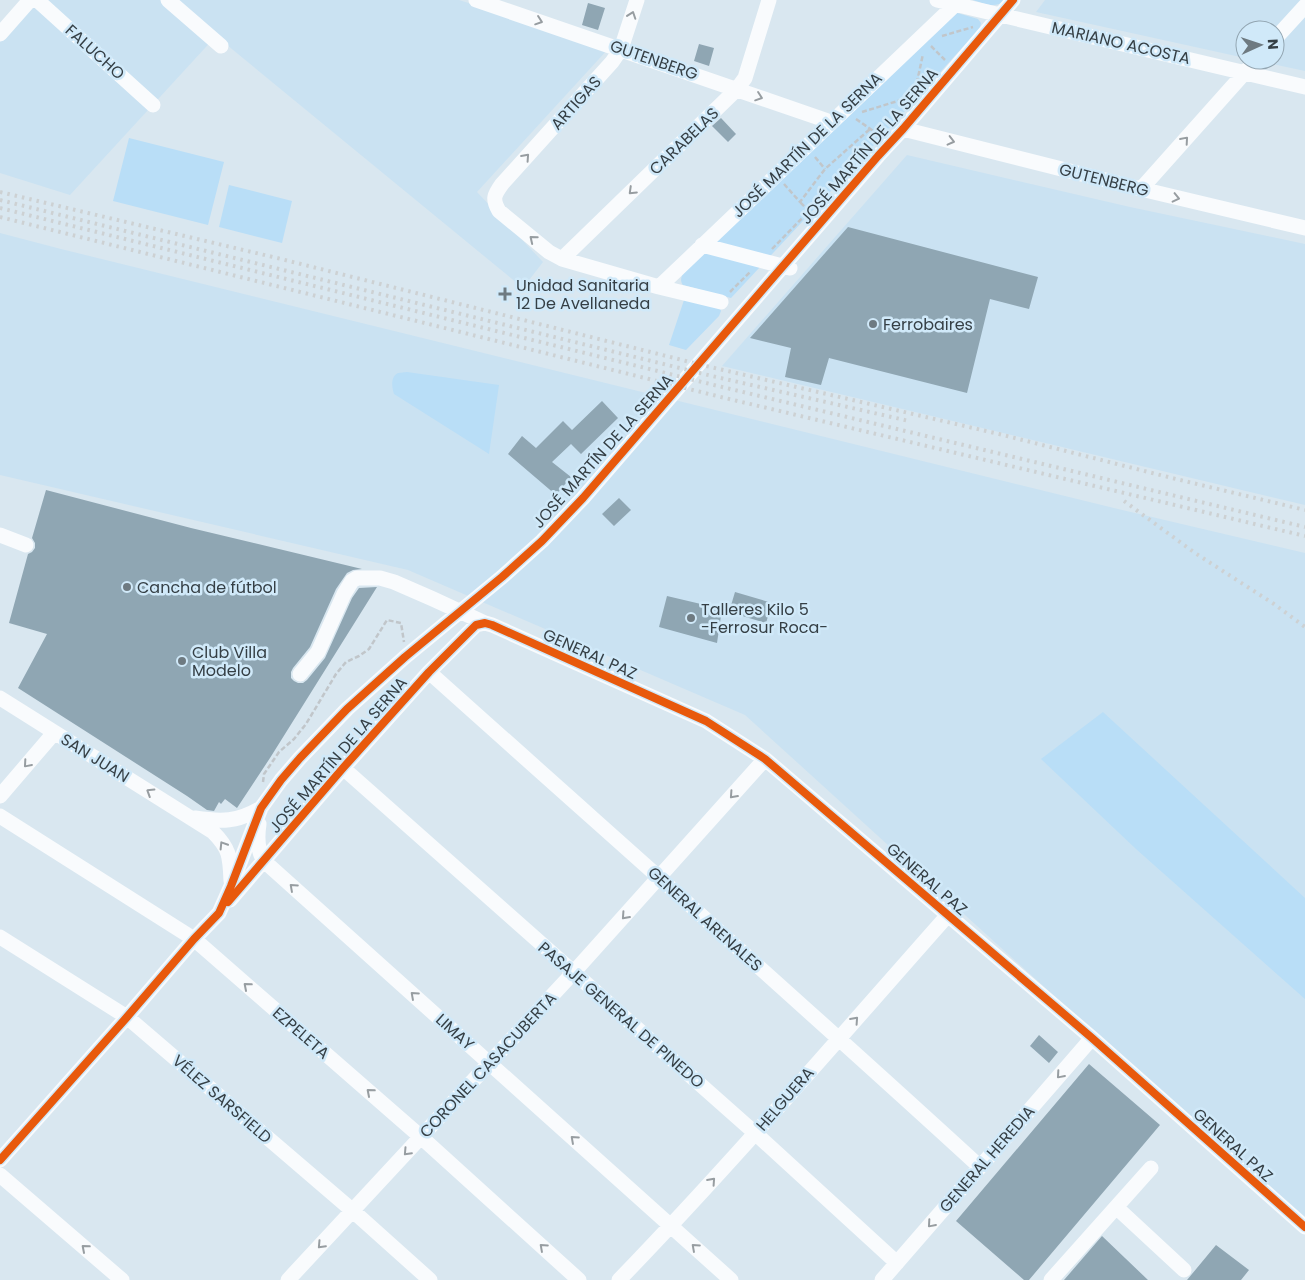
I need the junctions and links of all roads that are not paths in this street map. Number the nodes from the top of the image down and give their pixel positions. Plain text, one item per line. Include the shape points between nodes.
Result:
1 (30, 0) edge
2 (37, 0) edge
3 (168, 0) edge
4 (476, 0) edge
5 (637, 0) edge
6 (769, 0) edge
7 (938, 0) edge
8 (1013, 0) edge
9 (958, 2) edge
10 (505, 5) edge
11 (1305, 6) edge
12 (1001, 15) junction
13 (1285, 28) edge
14 (0, 34) edge
15 (221, 46) dead end
16 (621, 49) junction
17 (1245, 72) junction
18 (1305, 87) edge
19 (737, 89) junction
20 (153, 105) dead end
21 (831, 122) junction
22 (904, 129) junction
23 (1141, 189) junction
24 (1305, 228) edge
25 (702, 245) junction
26 (562, 259) junction
27 (793, 269) dead end
28 (659, 287) junction
29 (721, 302) dead end
30 (0, 535) edge
31 (26, 545) dead end
32 (485, 624) junction
33 (429, 672) junction
34 (300, 674) dead end
35 (0, 698) edge
36 (54, 733) junction
37 (765, 759) junction
38 (343, 768) junction
39 (0, 796) edge
40 (261, 808) junction
41 (0, 816) edge
42 (191, 817) junction
43 (264, 861) junction
44 (659, 879) junction
45 (231, 886) junction
46 (219, 913) junction
47 (948, 915) junction
48 (0, 937) edge
49 (194, 939) junction
50 (573, 973) junction
51 (127, 1017) junction
52 (839, 1038) junction
53 (1092, 1038) junction
54 (490, 1063) junction
55 (755, 1134) junction
56 (421, 1137) junction
57 (0, 1160) edge
58 (980, 1167) junction
59 (1151, 1168) dead end
60 (0, 1175) edge
61 (1116, 1207) junction
62 (353, 1211) junction
63 (671, 1226) junction
64 (1305, 1227) edge
65 (897, 1263) junction
66 (1184, 1270) dead end
67 (112, 1277) edge
68 (288, 1280) edge
69 (430, 1280) edge
70 (580, 1280) edge
71 (619, 1280) edge
72 (731, 1280) edge
73 (882, 1280) edge
74 (1051, 1280) edge

1 - 14 street
2 - 20 street, FALUCHO
3 - 15 street
4 - 10 street, GUTENBERG
16 -> 5 street, ARTIGAS
6 - 19 street, CARABELAS via 744,78
7 - 9 street, MARIANO ACOSTA
8 - 12 street, JOSÉ MARTÍN DE LA SERNA
9 - 12 street, MARIANO ACOSTA
9 - 21 street, JOSÉ MARTÍN DE LA SERNA via 847,113
10 -> 16 street, GUTENBERG
11 - 13 street
12 - 17 street, MARIANO ACOSTA
12 - 22 street, JOSÉ MARTÍN DE LA SERNA
16 - 19 street, GUTENBERG
26 -> 16 street, ARTIGAS via 499,210 495,194
17 - 18 street, MARIANO ACOSTA
23 -> 17 street
19 -> 21 street, GUTENBERG
19 -> 26 street, CARABELAS
21 - 25 street, JOSÉ MARTÍN DE LA SERNA
22 -> 23 street, GUTENBERG
22 - 40 street, JOSÉ MARTÍN DE LA SERNA via 887,136 561,523 347,709 300,758
23 -> 24 street, GUTENBERG
25 - 27 street
25 - 28 street, JOSÉ MARTÍN DE LA SERNA
26 - 28 street
28 - 29 street
30 - 31 street
32 - 33 street, JOSÉ MARTÍN DE LA SERNA via 476,625
32 - 34 street, GENERAL PAZ via 394,582 358,578 352,581 344,594 318,652
32 - 37 street, GENERAL PAZ via 706,721
33 - 38 street, JOSÉ MARTÍN DE LA SERNA
33 - 44 street, GENERAL ARENALES
35 - 36 street, SAN JUAN
36 -> 39 street
42 -> 36 street, SAN JUAN
37 -> 44 street, CORONEL CASACUBERTA
37 - 47 street, GENERAL PAZ
38 - 43 street, JOSÉ MARTÍN DE LA SERNA
38 - 50 street, PASAJE GENERAL DE PINEDO
40 - 42 street, SAN JUAN via 248,815 224,820
40 - 43 street via 258,832
40 - 45 street, JOSÉ MARTÍN DE LA SERNA
41 - 49 street, EZPELETA
45 -> 42 street, SAN JUAN via 229,854 224,842
43 - 46 street, JOSÉ MARTÍN DE LA SERNA
54 -> 43 street, LIMAY
44 -> 50 street, CORONEL CASACUBERTA
44 - 52 street, GENERAL ARENALES
45 - 46 street, JOSÉ MARTÍN DE LA SERNA
46 - 49 street, JOSÉ MARTÍN DE LA SERNA
52 -> 47 street, HELGUERA
47 - 53 street, GENERAL PAZ
48 - 51 street, VÉLEZ SARSFIELD
49 - 51 street, JOSÉ MARTÍN DE LA SERNA
56 -> 49 street, EZPELETA
50 - 54 street, CORONEL CASACUBERTA
50 - 55 street, PASAJE GENERAL DE PINEDO
51 - 57 street, JOSÉ MARTÍN DE LA SERNA
51 - 62 street, VÉLEZ SARSFIELD
52 - 55 street, HELGUERA
52 - 58 street, GENERAL ARENALES
53 -> 58 street, GENERAL HEREDIA
53 - 64 street, GENERAL PAZ
54 - 56 street, CORONEL CASACUBERTA
63 -> 54 street, LIMAY
63 -> 55 street, HELGUERA
55 - 65 street, PASAJE GENERAL DE PINEDO
56 -> 62 street, CORONEL CASACUBERTA
70 -> 56 street, EZPELETA
58 -> 65 street, GENERAL HEREDIA
59 - 61 street
67 -> 60 street
61 - 66 street
61 - 74 street
62 -> 68 street, CORONEL CASACUBERTA
62 - 69 street, VÉLEZ SARSFIELD
63 - 71 street, HELGUERA
72 -> 63 street, LIMAY
65 - 73 street, GENERAL HEREDIA

